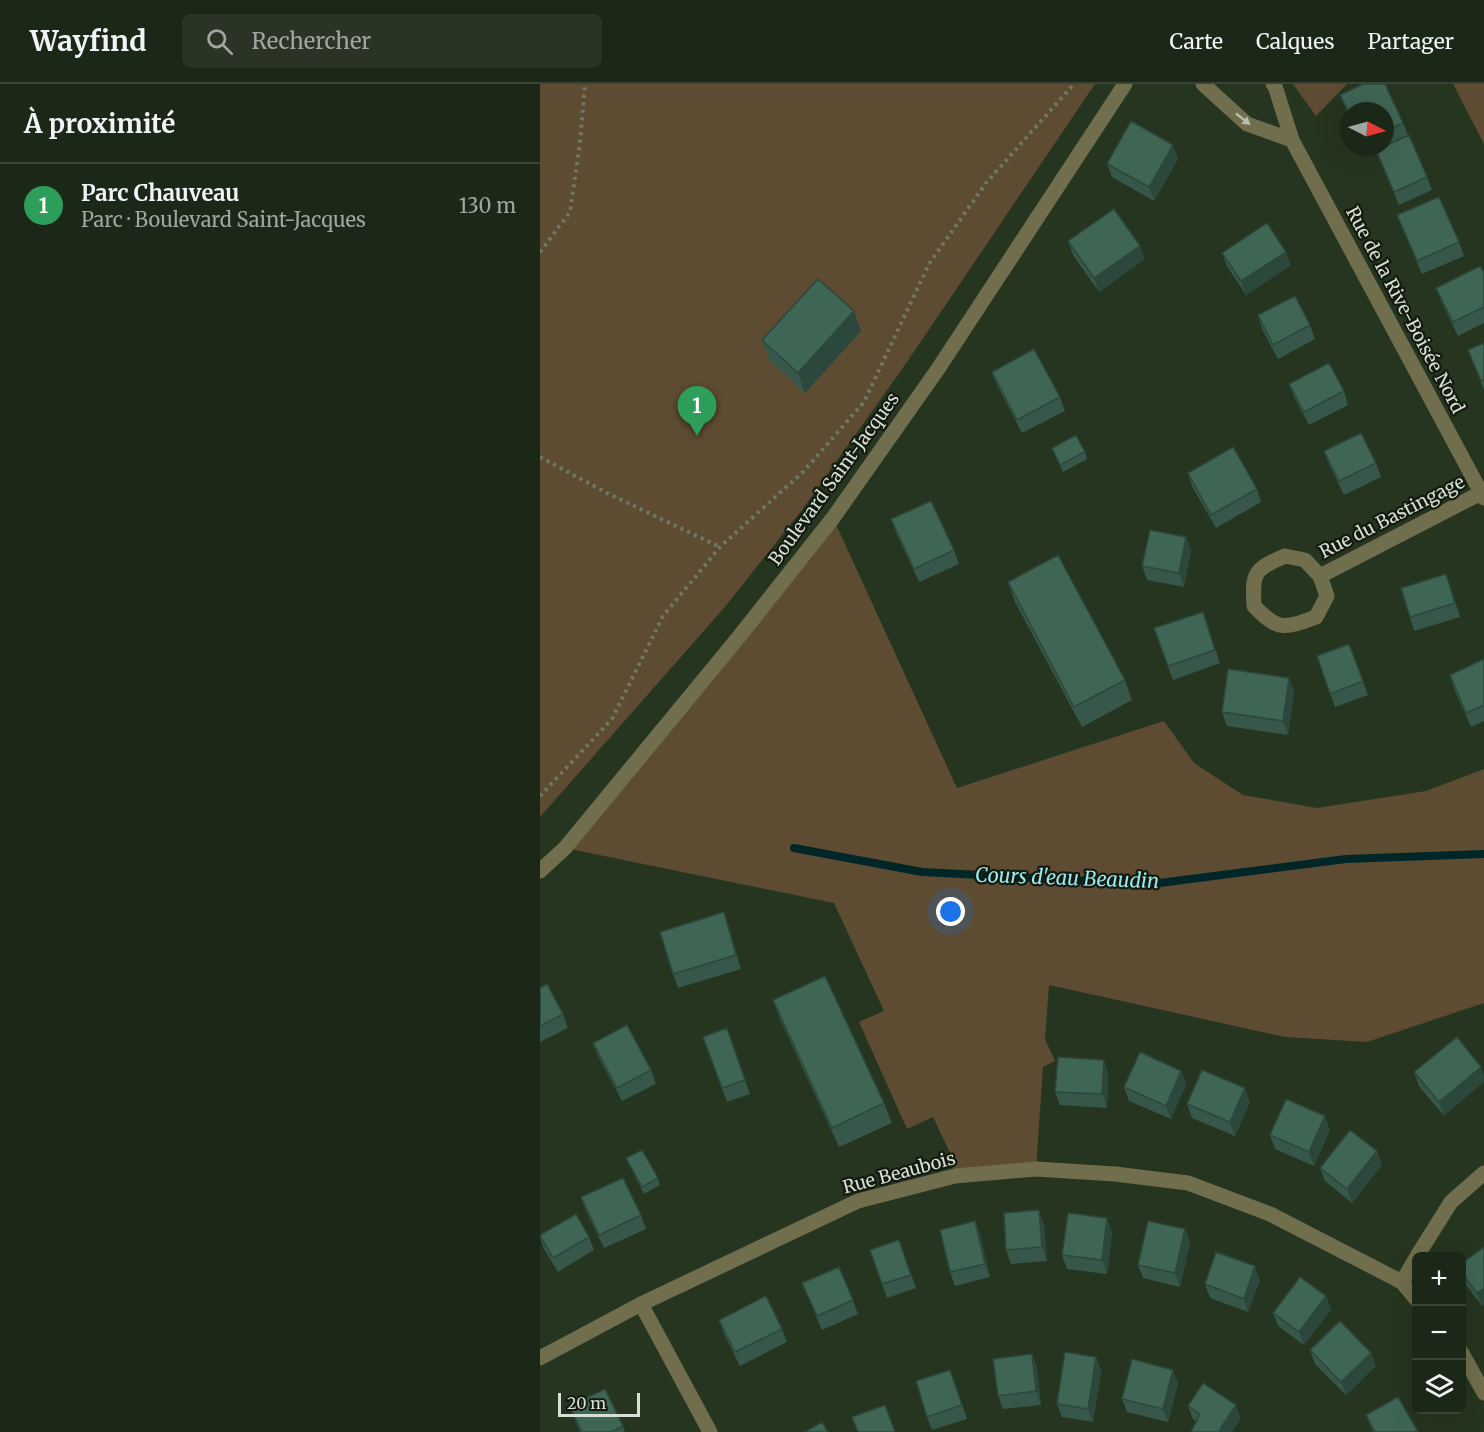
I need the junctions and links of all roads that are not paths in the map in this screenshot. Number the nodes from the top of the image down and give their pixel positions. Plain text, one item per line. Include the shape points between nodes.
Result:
1 (1125, 84) edge
2 (1203, 84) edge
3 (1273, 84) edge
4 (1292, 140) junction
5 (1483, 495) edge
6 (1320, 576) junction
7 (540, 871) edge
8 (1484, 1173) edge
9 (1420, 1252) edge
10 (1412, 1265) edge
11 (1402, 1282) junction
12 (1412, 1294) edge
13 (641, 1304) junction
14 (540, 1358) edge
15 (1465, 1360) edge
16 (1484, 1393) edge
17 (710, 1432) edge

1 - 7 street, Boulevard Saint-Jacques via 938,369 833,518 573,839
2 -> 4 street via 1247,124
3 - 4 street, Rue de la Rive-Boisée Nord
4 - 5 street, Rue de la Rive-Boisée Nord
5 - 6 street, Rue du Bastingage
6 - 6 street, Rue du Bastingage via 1305,560 1285,556 1264,565 1253,582 1254,606 1271,623 1293,626 1316,617 1328,596
8 - 9 street via 1451,1202
10 - 11 street
11 - 12 street, Rue Beaubois
11 - 13 street, Rue Beaubois via 1270,1214 1188,1183 1036,1169 955,1176 858,1201
13 - 14 street, Rue Beaubois
13 - 17 street
15 - 16 street

